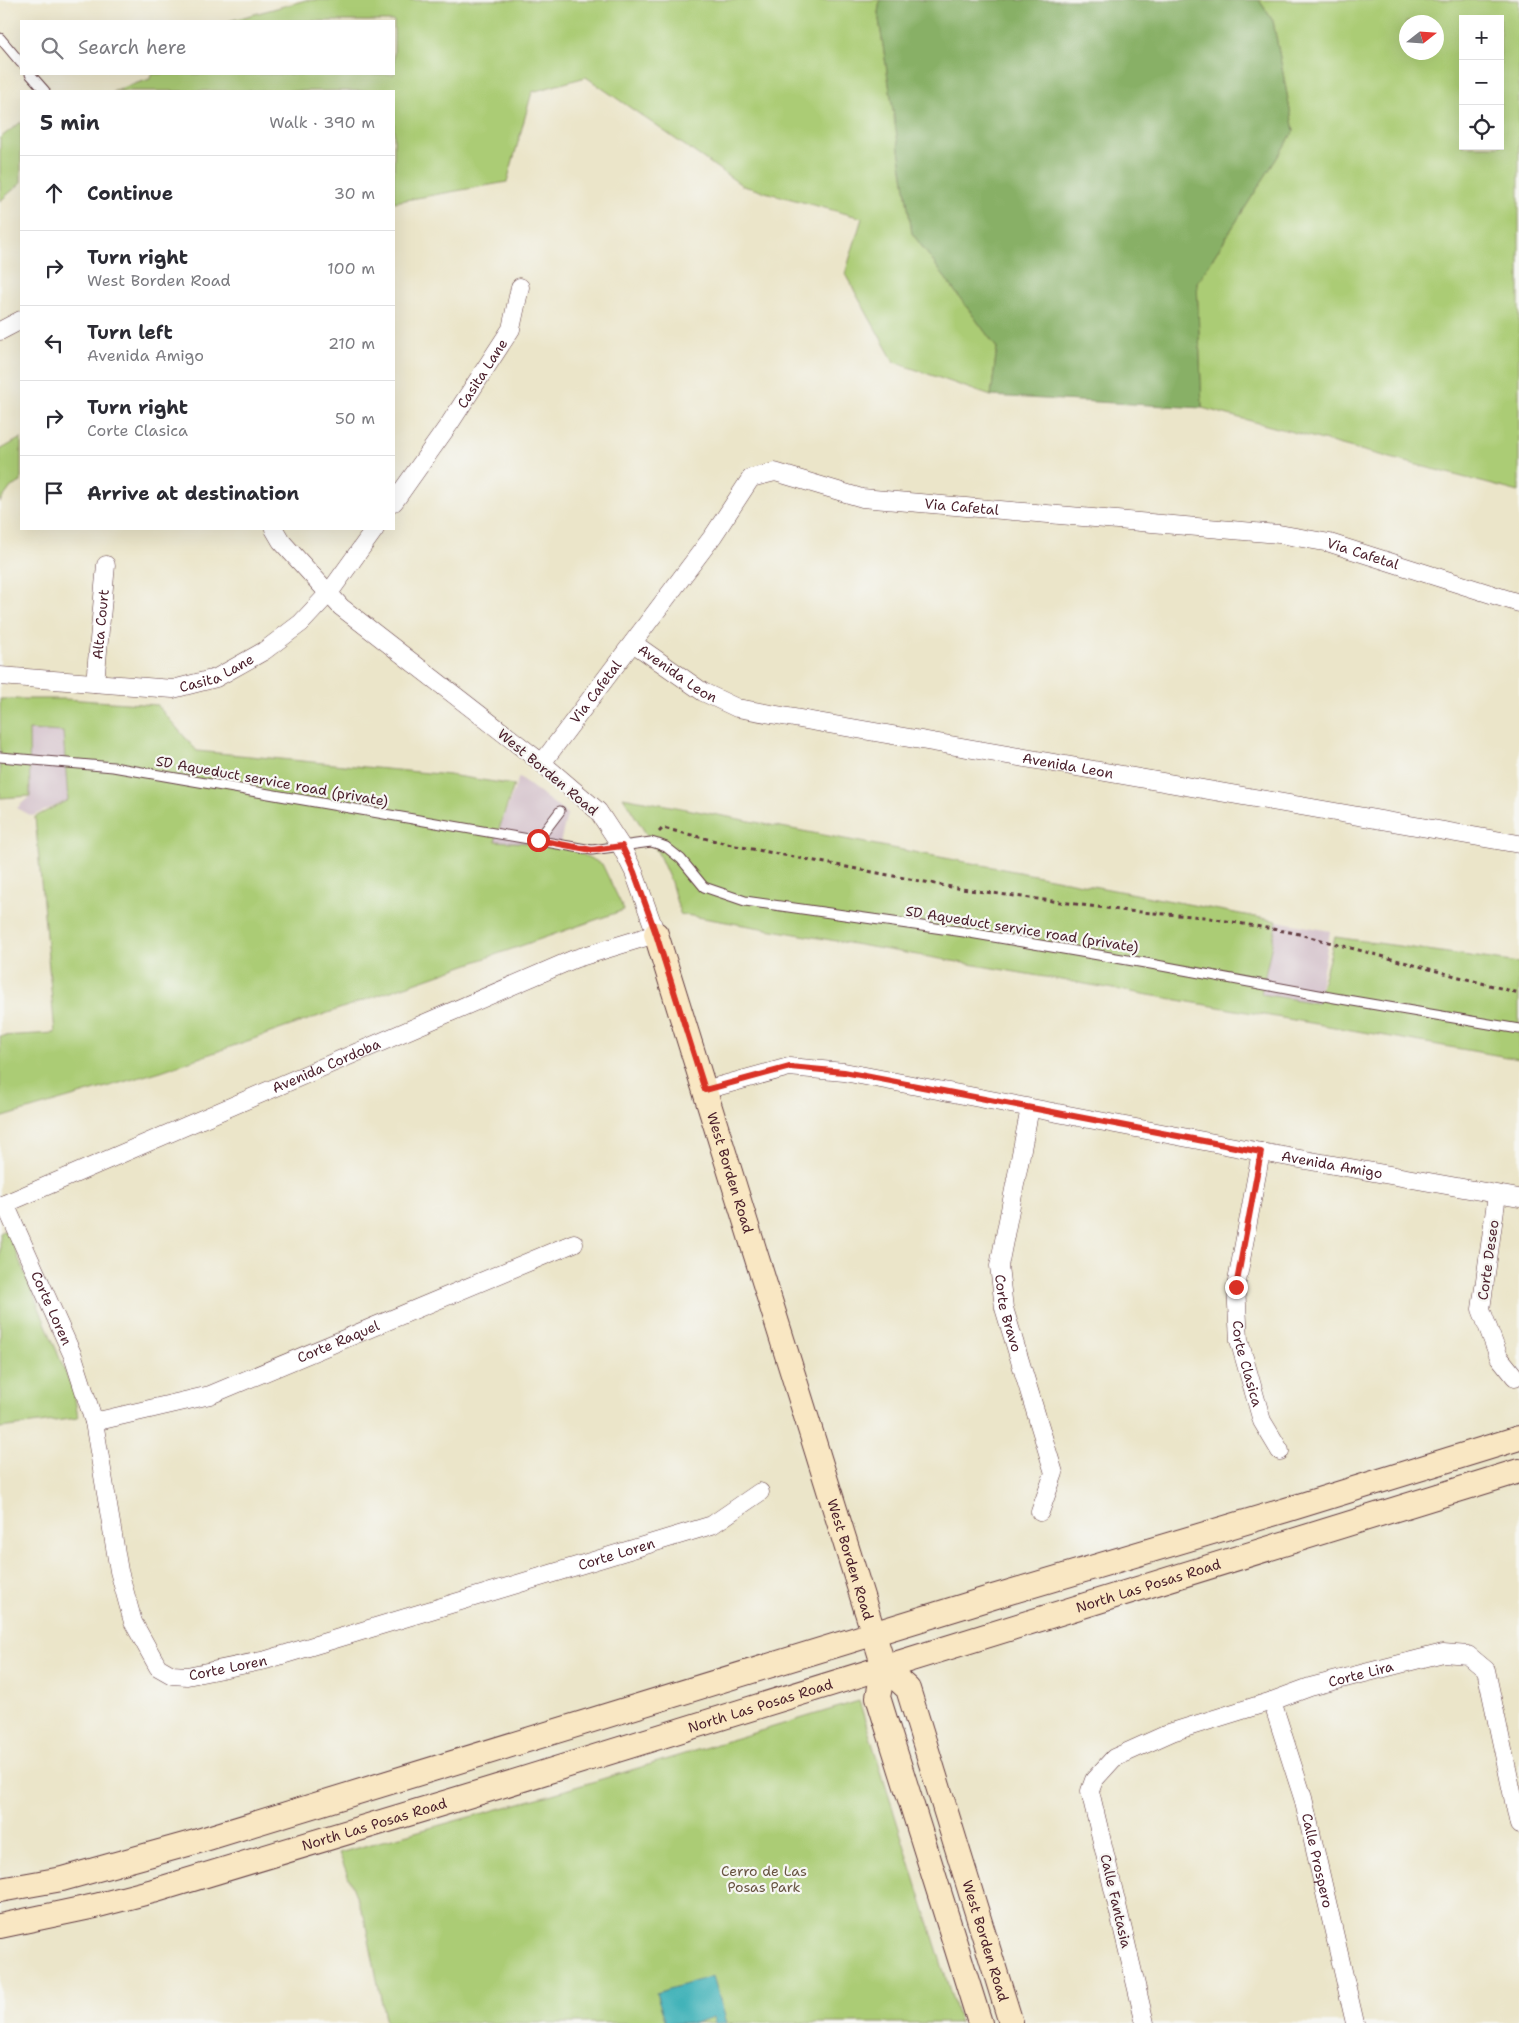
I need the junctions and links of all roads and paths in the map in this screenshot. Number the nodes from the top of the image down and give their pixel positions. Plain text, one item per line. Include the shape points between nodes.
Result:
1 (0, 38) edge
2 (20, 62) edge
3 (31, 75) edge
4 (44, 90) edge
5 (520, 287) dead end
6 (20, 321) edge
7 (0, 331) edge
8 (395, 501) edge
9 (275, 530) edge
10 (373, 530) edge
11 (106, 565) dead end
12 (329, 593) junction
13 (1519, 602) edge
14 (633, 643) junction
15 (0, 676) edge
16 (95, 683) junction
17 (0, 757) edge
18 (542, 763) junction
19 (560, 811) dead end
20 (538, 840) junction
21 (658, 844) junction
22 (1519, 844) edge
23 (622, 846) junction
24 (656, 934) junction
25 (1519, 993) edge
26 (1519, 1029) edge
27 (705, 1090) junction
28 (1030, 1108) junction
29 (1261, 1152) junction
30 (1497, 1195) junction
31 (1519, 1198) edge
32 (2, 1205) edge
33 (574, 1243) dead end
34 (1515, 1377) dead end
35 (94, 1422) junction
36 (1519, 1438) edge
37 (1280, 1451) dead end
38 (1519, 1471) edge
39 (760, 1492) dead end
40 (1040, 1512) dead end
41 (874, 1634) junction
42 (884, 1667) junction
43 (1272, 1701) junction
44 (1094, 1780) joint
45 (1519, 1825) edge
46 (0, 1890) edge
47 (0, 1926) edge
48 (980, 2023) edge
49 (1011, 2023) edge
50 (1145, 2023) edge
51 (1355, 2023) edge

1 - 2 lane
3 - 4 lane
5 - 8 street, Casita Lane via 511,329
6 - 7 street
9 - 12 street, West Borden Road
10 - 12 street, Casita Lane
11 - 16 street, Alta Court
12 - 16 street, Casita Lane via 301,623 264,651 216,678 173,689
12 - 18 street, West Borden Road via 341,607
13 - 14 street, Via Cafetal via 1330,542 1279,534 862,498 776,472 751,478 714,536
14 - 18 street, Via Cafetal
14 - 22 street, Avenida Leon via 703,692 737,708
15 - 16 street, Casita Lane
17 - 20 lane, SD Aqueduct service road (private) via 113,767
18 - 23 street, West Borden Road via 598,811
19 - 20 lane
20 - 23 lane, SD Aqueduct service road (private) via 592,850
21 - 23 lane, SD Aqueduct service road (private)
21 - 25 path via 656,835 663,828 736,846 962,889 1128,911 1204,917 1295,932
21 - 26 lane, SD Aqueduct service road (private) via 681,859 704,886 745,901 973,934
23 - 24 street, West Borden Road
24 - 27 main road, West Borden Road
24 - 32 street, Avenida Cordoba via 574,959
27 - 28 street, Avenida Amigo via 790,1067 844,1072
27 - 41 main road, West Borden Road
28 - 29 street, Avenida Amigo
28 - 40 street, Corte Bravo via 999,1266 1004,1308 1054,1473
29 - 30 street, Avenida Amigo
29 - 37 street, Corte Clasica via 1236,1287 1239,1340 1262,1421
30 - 31 street, Avenida Amigo
30 - 34 street, Corte Deseo via 1481,1309 1499,1357
32 - 35 street, Corte Loren via 73,1356
33 - 35 street, Corte Raquel via 210,1395
35 - 39 street, Corte Loren via 119,1571 133,1622 158,1667 172,1675 187,1676 266,1660 712,1525
36 - 41 main road
38 - 42 main road, North Las Posas Road
41 - 42 main road, West Borden Road
41 - 46 main road via 121,1864
42 - 47 main road, North Las Posas Road via 153,1891
42 - 48 main road, West Borden Road via 878,1697
42 - 49 main road, West Borden Road via 908,1689
43 - 44 street, Corte Lira via 1163,1736 1114,1758
43 - 45 street, Corte Lira via 1310,1687 1443,1653 1468,1655 1486,1670
43 - 51 street, Calle Prospero via 1303,1798
44 - 50 street, Calle Fantasia via 1090,1791

